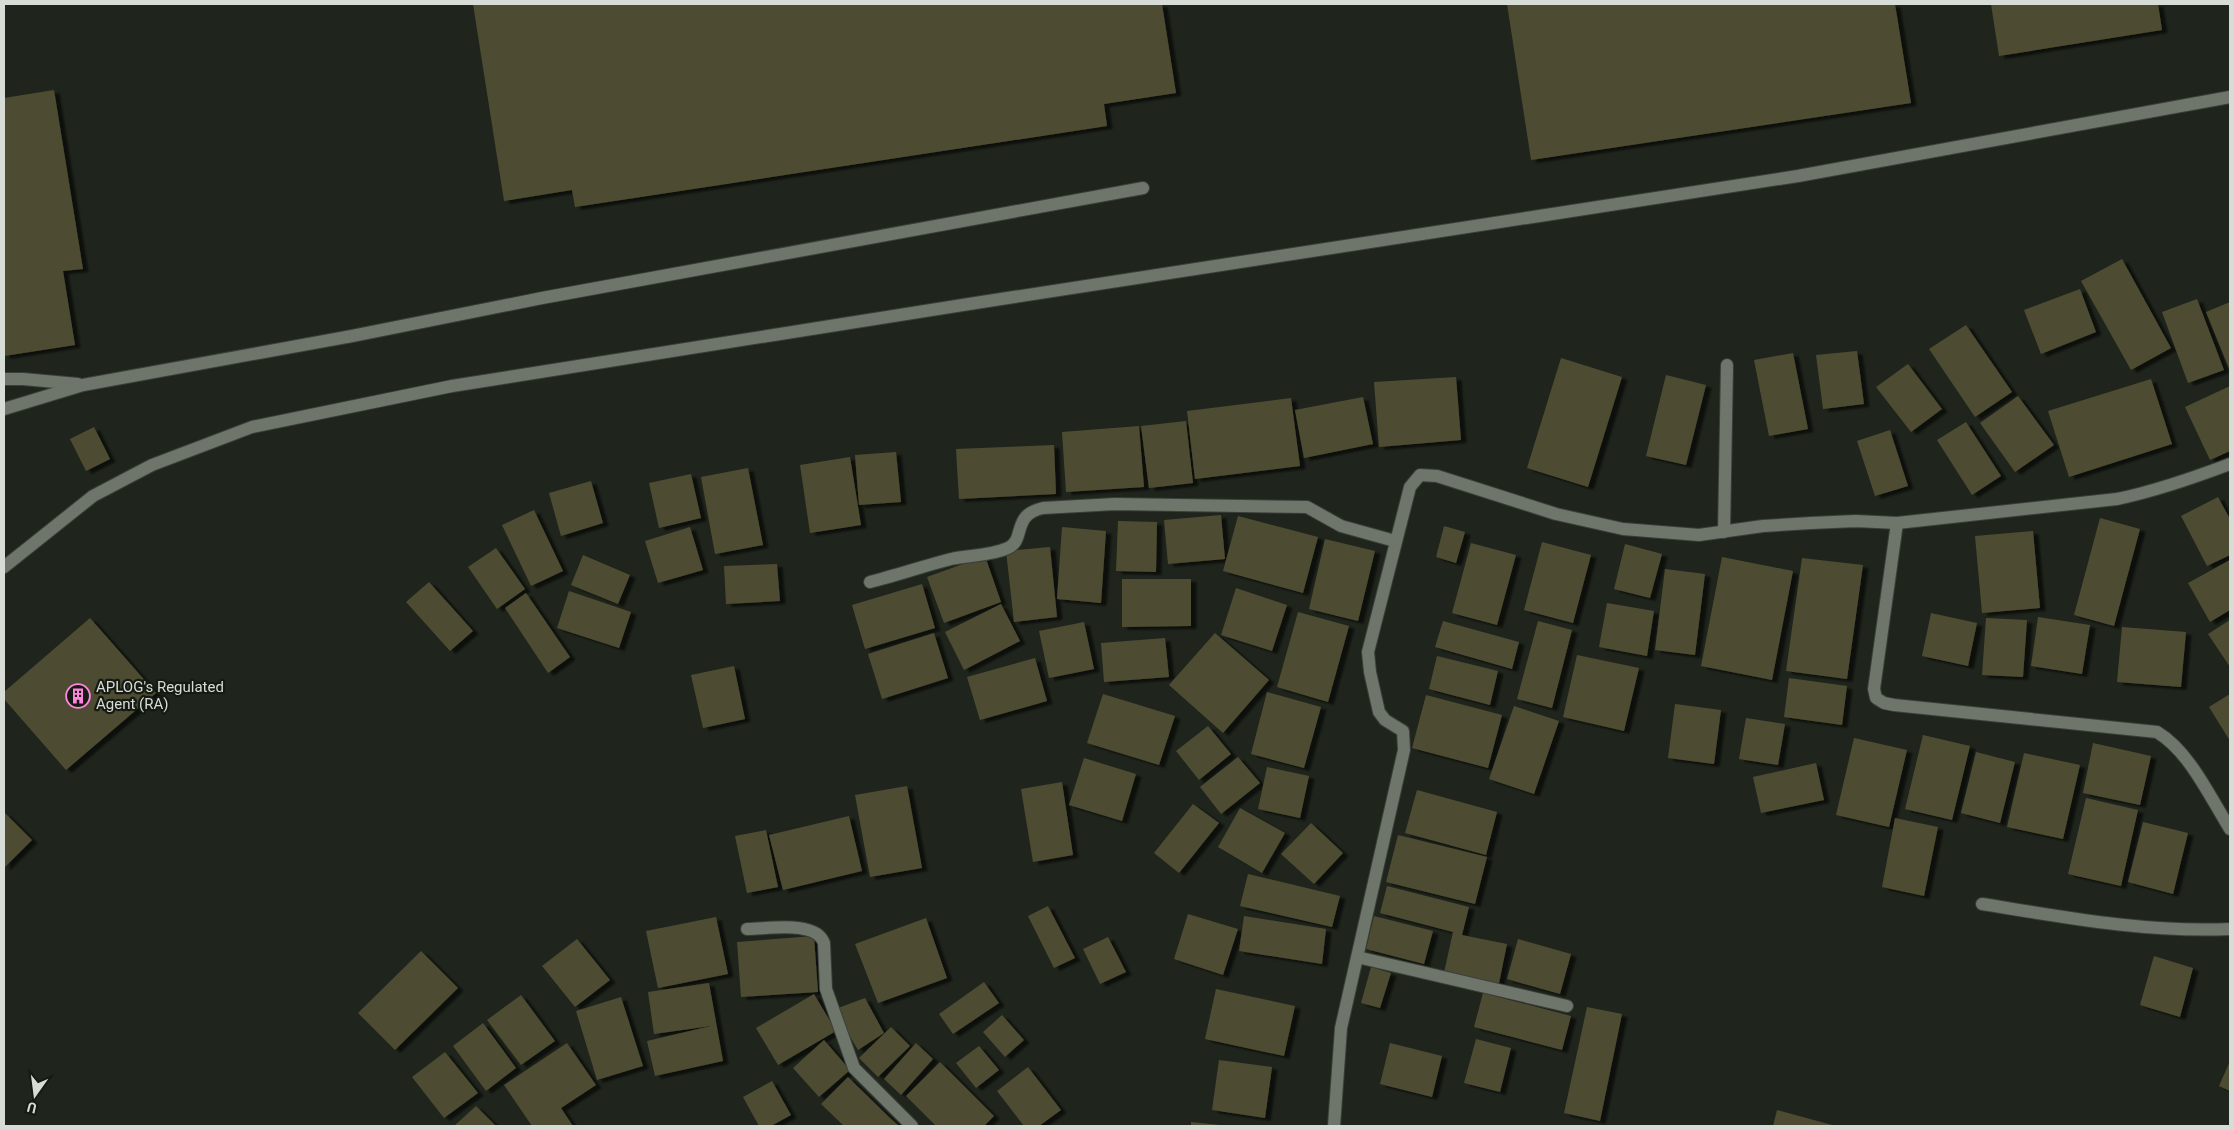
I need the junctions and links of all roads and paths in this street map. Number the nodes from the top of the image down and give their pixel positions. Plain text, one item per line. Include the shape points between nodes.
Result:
1 (2230, 97) edge
2 (1143, 188) dead end
3 (1727, 365) dead end
4 (4, 379) edge
5 (83, 385) junction
6 (4, 409) edge
7 (2230, 464) edge
8 (1897, 524) junction
9 (1724, 532) junction
10 (1396, 541) junction
11 (4, 567) edge
12 (870, 582) dead end
13 (2230, 829) edge
14 (1982, 904) dead end
15 (747, 929) dead end
16 (2230, 929) edge
17 (1357, 957) junction
18 (1567, 1006) dead end
19 (912, 1126) edge
20 (1334, 1126) edge

1 - 11 street via 1798,176 452,386 252,427 152,465 93,496
2 - 5 street
3 - 9 street
4 - 5 street
5 - 6 street
7 - 8 street via 2177,484 2116,499
8 - 9 street via 1811,523
8 - 13 street via 1874,689 1876,698 1894,705 2157,732 2172,741 2184,756
9 - 10 street via 1699,535 1623,529 1556,514 1427,474 1420,475 1410,487
10 - 12 street via 1341,526 1307,507 1115,504 1043,508 1025,516 1016,542 1009,548 954,558
10 - 17 street via 1368,652 1376,705 1385,720 1403,731 1404,750
14 - 16 street via 2148,926
15 - 19 street via 807,928 822,937 826,989 854,1068
17 - 18 street
17 - 20 street via 1342,1028

